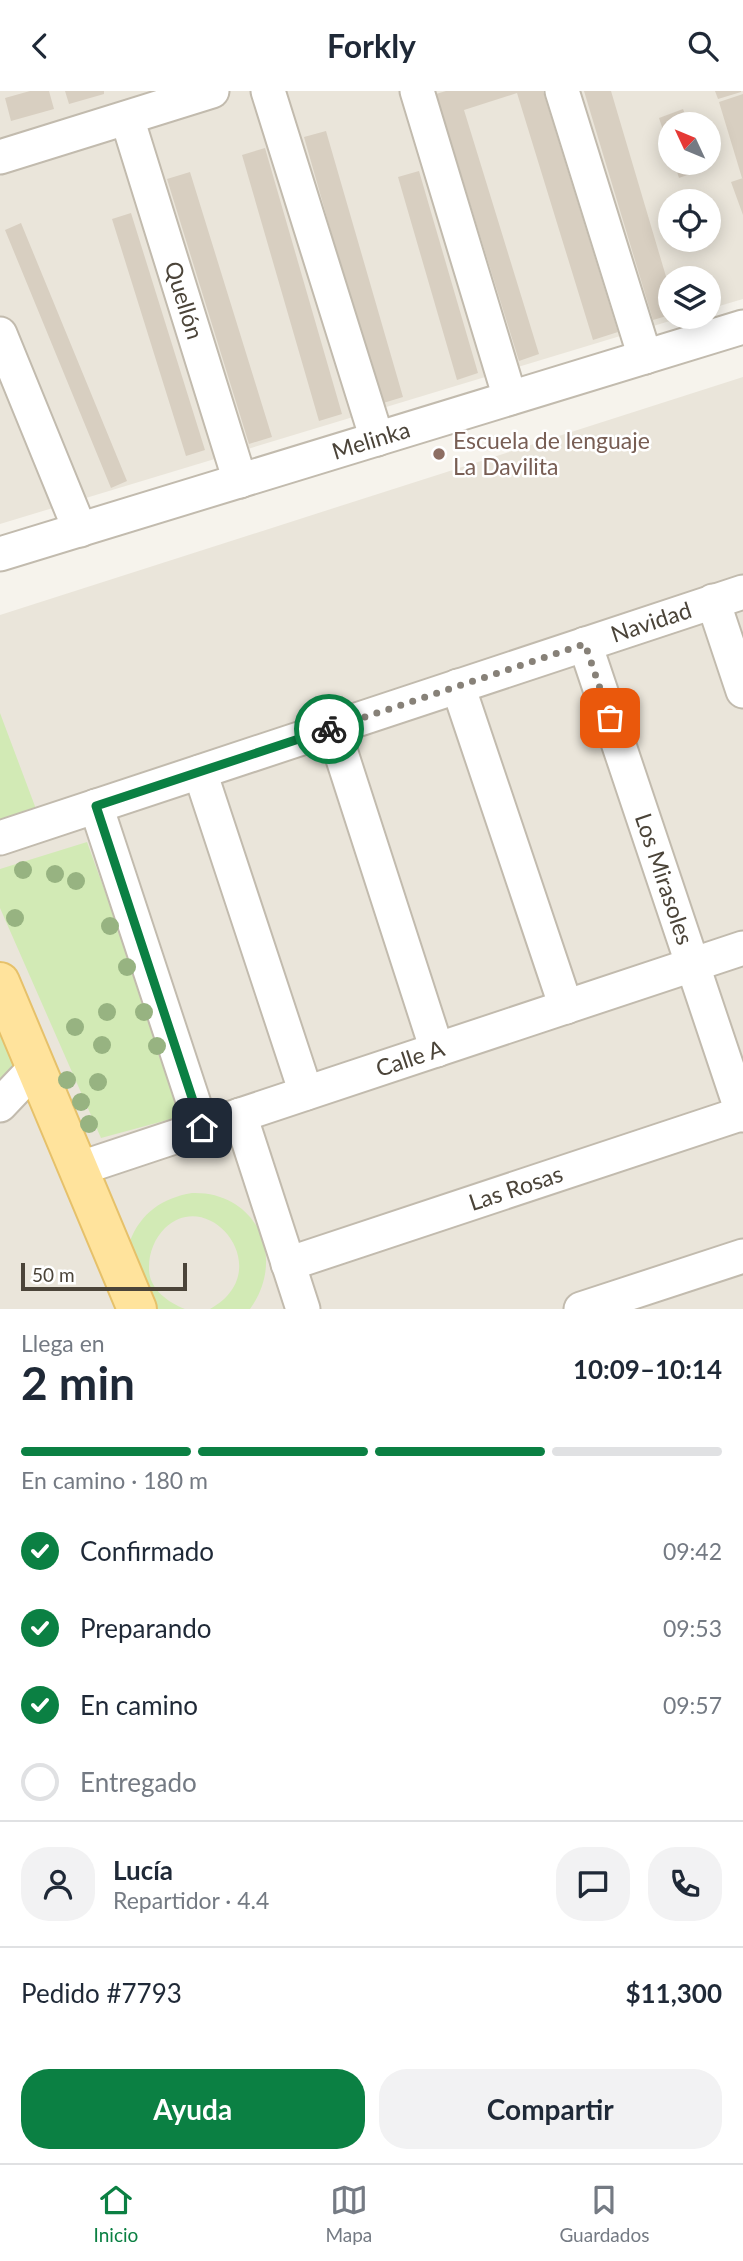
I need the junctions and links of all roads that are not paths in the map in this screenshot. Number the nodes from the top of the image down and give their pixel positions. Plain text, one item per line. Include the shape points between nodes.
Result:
1 (212, 91) edge
2 (268, 91) edge
3 (417, 91) edge
4 (562, 91) edge
5 (176, 96) edge
6 (127, 118) junction
7 (0, 157) edge
8 (743, 327) edge
9 (0, 334) edge
10 (645, 357) junction
11 (510, 398) junction
12 (377, 439) junction
13 (240, 481) junction
14 (80, 530) junction
15 (0, 554) edge
16 (728, 596) edge
17 (585, 644) junction
18 (458, 686) junction
19 (743, 691) edge
20 (333, 728) junction
21 (200, 772) junction
22 (96, 806) junction
23 (0, 838) edge
24 (743, 948) edge
25 (692, 965) junction
26 (0, 982) edge
27 (566, 1007) junction
28 (437, 1050) junction
29 (36, 1066) junction
30 (306, 1093) junction
31 (0, 1105) edge
32 (743, 1114) edge
33 (240, 1115) junction
34 (202, 1128) junction
35 (78, 1168) junction
36 (743, 1256) edge
37 (288, 1264) junction
38 (137, 1309) edge
39 (303, 1309) edge
40 (582, 1309) edge

1 - 5 street
2 - 12 street
3 - 11 street
4 - 10 street
5 - 6 street
6 - 7 street
6 - 13 street, Quellón
8 - 10 street, Melinka
9 - 14 street
10 - 11 street, Melinka
11 - 12 street, Melinka
12 - 13 street, Melinka
13 - 14 street, Melinka
14 - 15 street, Melinka
16 - 17 street, Navidad
16 - 19 street
17 - 18 street, Navidad
17 - 25 street, Los Mirasoles
18 - 20 street, Navidad
18 - 27 street
20 - 21 street, Navidad
20 - 28 street
21 - 22 street, Navidad
21 - 30 street
22 - 23 street, Navidad
22 - 34 street
24 - 25 street, Calle A
25 - 27 street, Calle A
25 - 32 street, Los Mirasoles
26 - 29 main road
27 - 28 street, Calle A
28 - 30 street, Calle A
29 - 31 street
29 - 35 main road
30 - 33 street, Calle A
32 - 37 street, Las Rosas
33 - 34 street, Calle A
33 - 37 street
34 - 35 street, Calle A
35 - 38 main road
36 - 40 street
37 - 39 street

